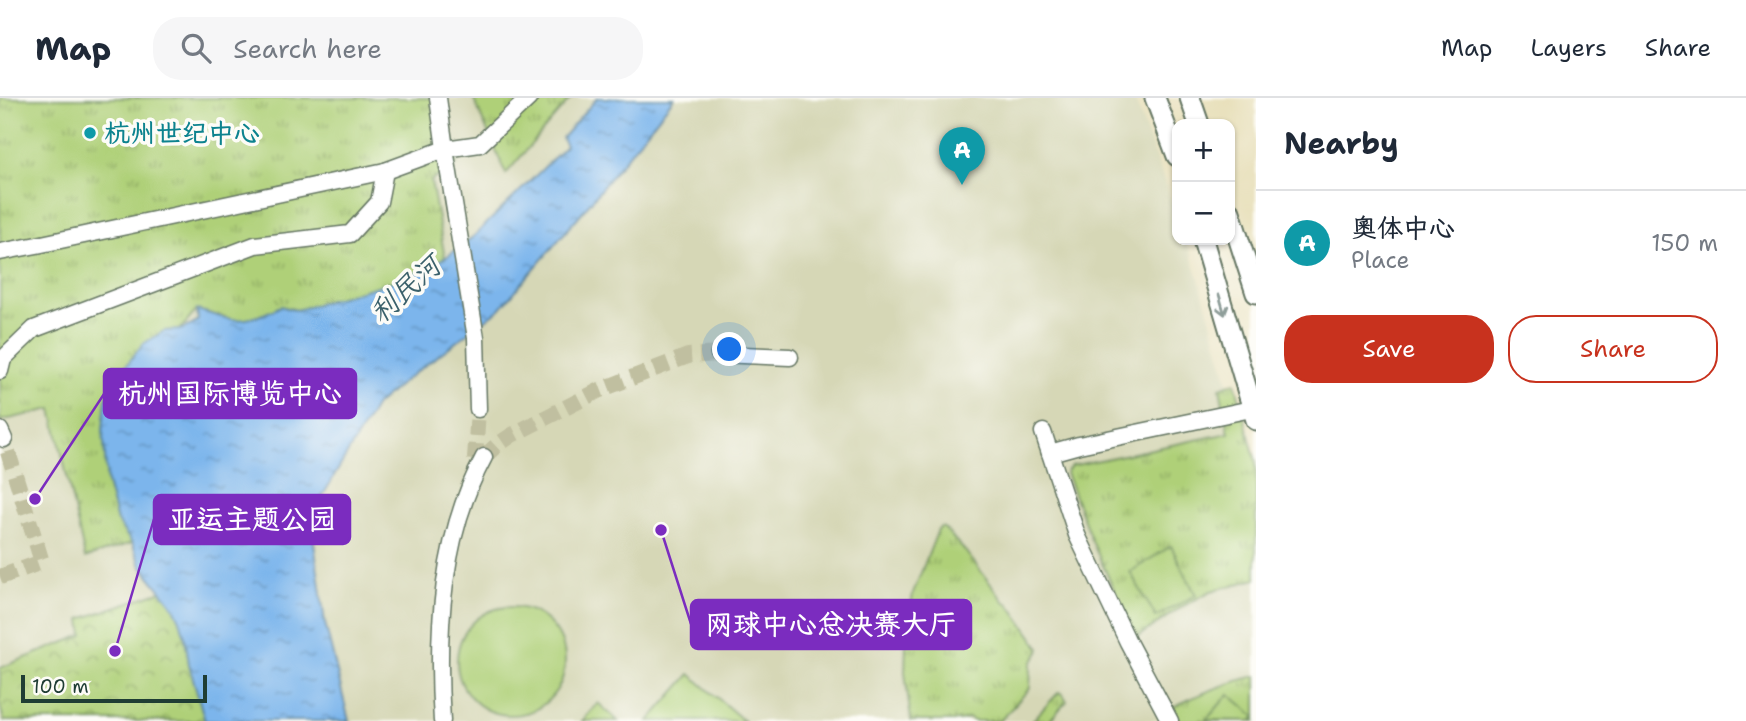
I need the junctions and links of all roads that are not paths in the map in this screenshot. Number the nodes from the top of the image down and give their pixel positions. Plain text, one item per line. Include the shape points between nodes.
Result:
1 (438, 98) edge
2 (529, 98) edge
3 (1155, 98) edge
4 (1190, 98) edge
5 (1197, 119) edge
6 (1172, 143) edge
7 (444, 149) junction
8 (385, 172) junction
9 (1235, 228) edge
10 (1205, 245) edge
11 (0, 252) edge
12 (1256, 293) edge
13 (719, 354) tunnel mouth
14 (790, 357) dead end
15 (0, 371) edge
16 (478, 410) tunnel mouth
17 (1255, 412) edge
18 (1043, 432) dead end
19 (1051, 453) junction
20 (478, 463) tunnel mouth
21 (442, 721) edge
22 (1170, 721) edge

1 - 7 street
2 - 7 street via 480,144
3 - 6 main road
4 - 5 main road
7 - 8 street
7 - 16 street via 477,338
8 - 11 street
8 - 15 street via 379,202 350,234 256,245 34,329 3,359
9 - 12 main road
10 -> 17 main road
13 - 14 street
17 - 19 street
18 - 19 street
19 - 22 street via 1077,535
20 - 21 street via 448,560 442,623

